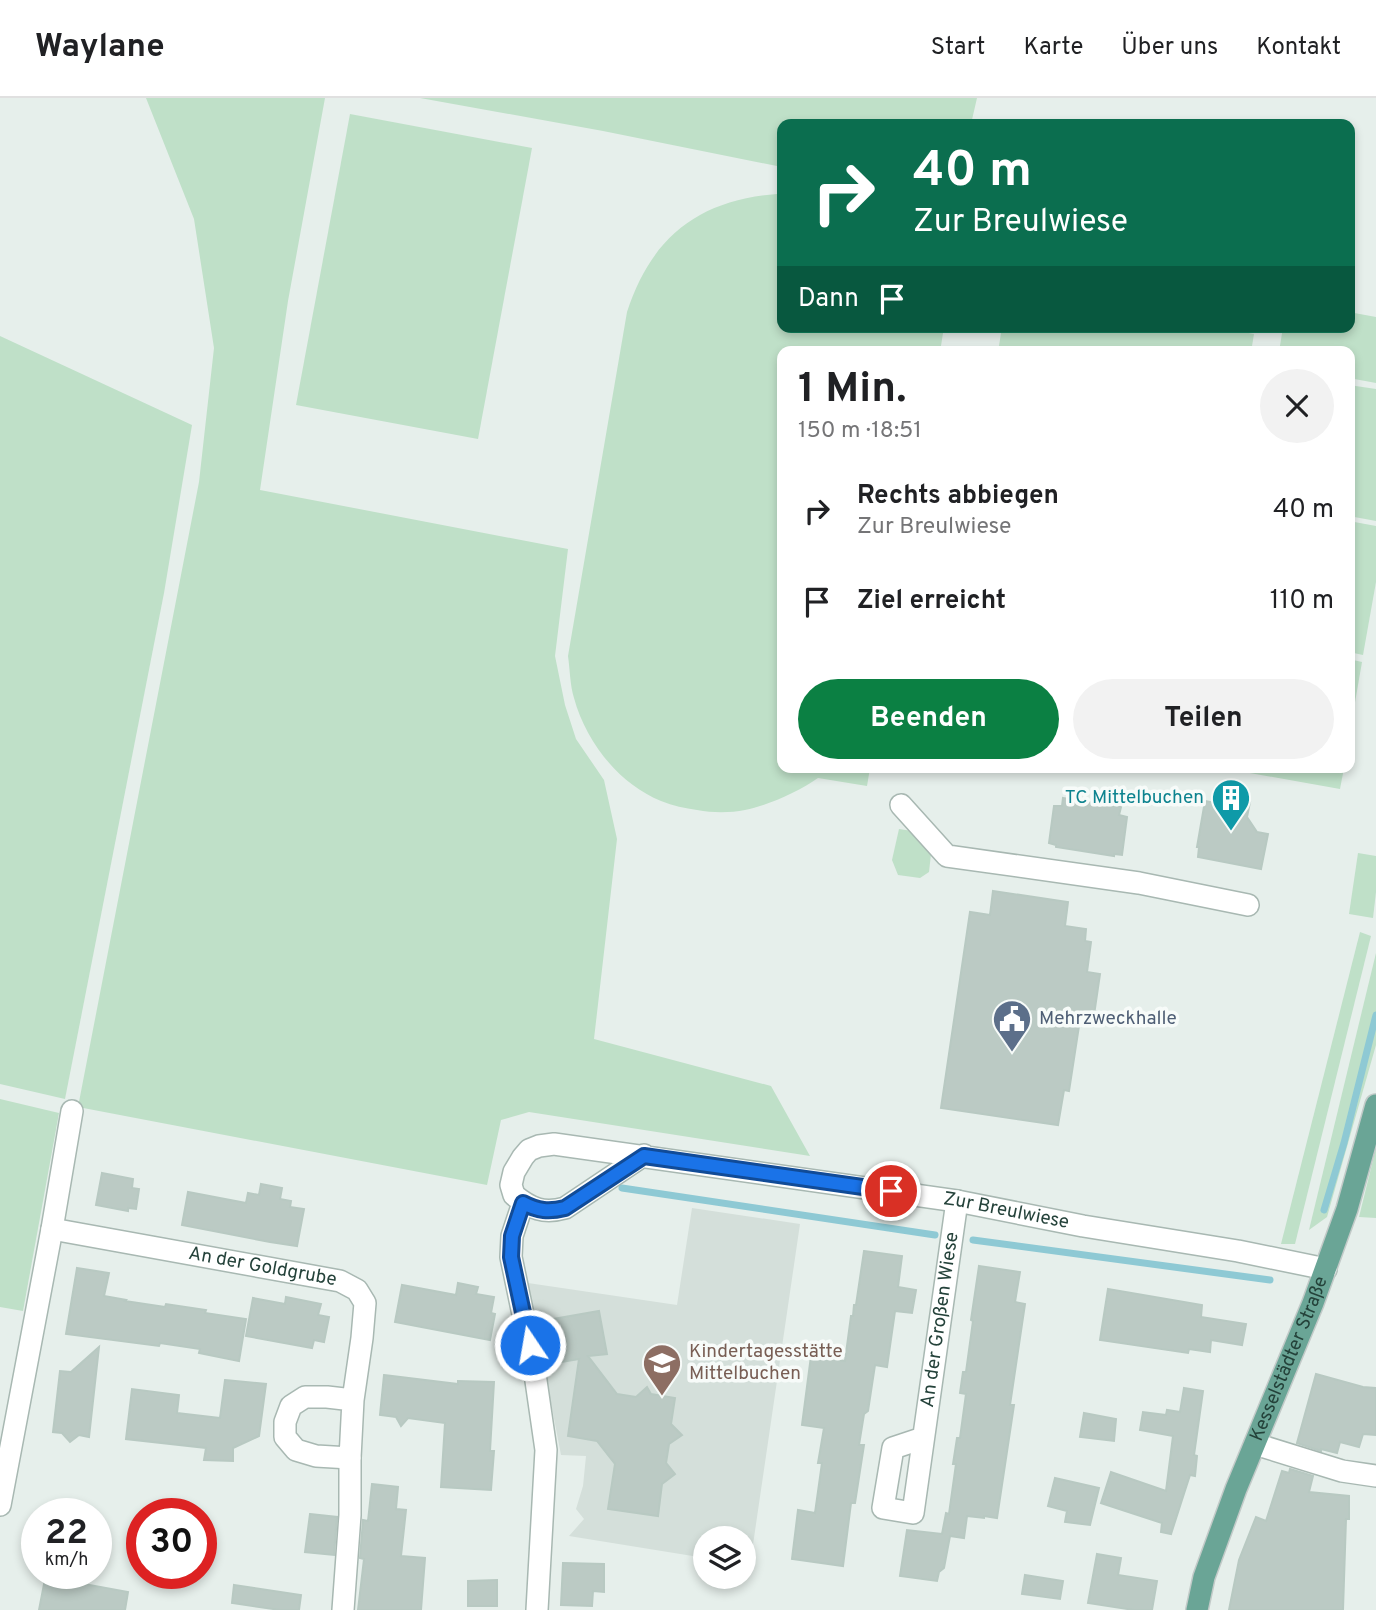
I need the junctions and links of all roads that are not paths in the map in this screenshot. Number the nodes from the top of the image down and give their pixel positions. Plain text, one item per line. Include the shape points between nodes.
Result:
1 (901, 805) dead end
2 (1248, 905) dead end
3 (1376, 1105) edge
4 (72, 1111) dead end
5 (644, 1156) junction
6 (957, 1201) junction
7 (523, 1203) junction
8 (52, 1228) junction
9 (1325, 1269) junction
10 (353, 1401) junction
11 (923, 1438) dead end
12 (1255, 1444) junction
13 (350, 1458) junction
14 (1376, 1476) edge
15 (0, 1505) edge
16 (343, 1610) edge
17 (537, 1610) edge
18 (1197, 1610) edge

1 - 2 street via 947,856 1139,883
3 - 9 main road, Kesselstädter Straße
4 - 8 street
5 - 6 street, Zur Breulwiese
5 - 7 street via 565,1208 545,1211
5 - 7 street, Zur Breulwiese via 539,1146 529,1150 514,1172 511,1185
6 - 9 street, Zur Breulwiese
6 - 11 street, An der Großen Wiese
7 - 17 street via 512,1236 511,1257 546,1450
8 - 10 street, An der Goldgrube via 340,1280 357,1290 365,1303
8 - 15 street
9 - 12 main road, Kesselstädter Straße
10 - 13 street, An der Goldgrube
10 - 13 street via 305,1397 291,1406 285,1422 285,1437 296,1450
12 - 14 street via 1342,1471
12 - 18 main road, Kesselstädter Straße via 1204,1577
13 - 16 street, An der Goldgrube

